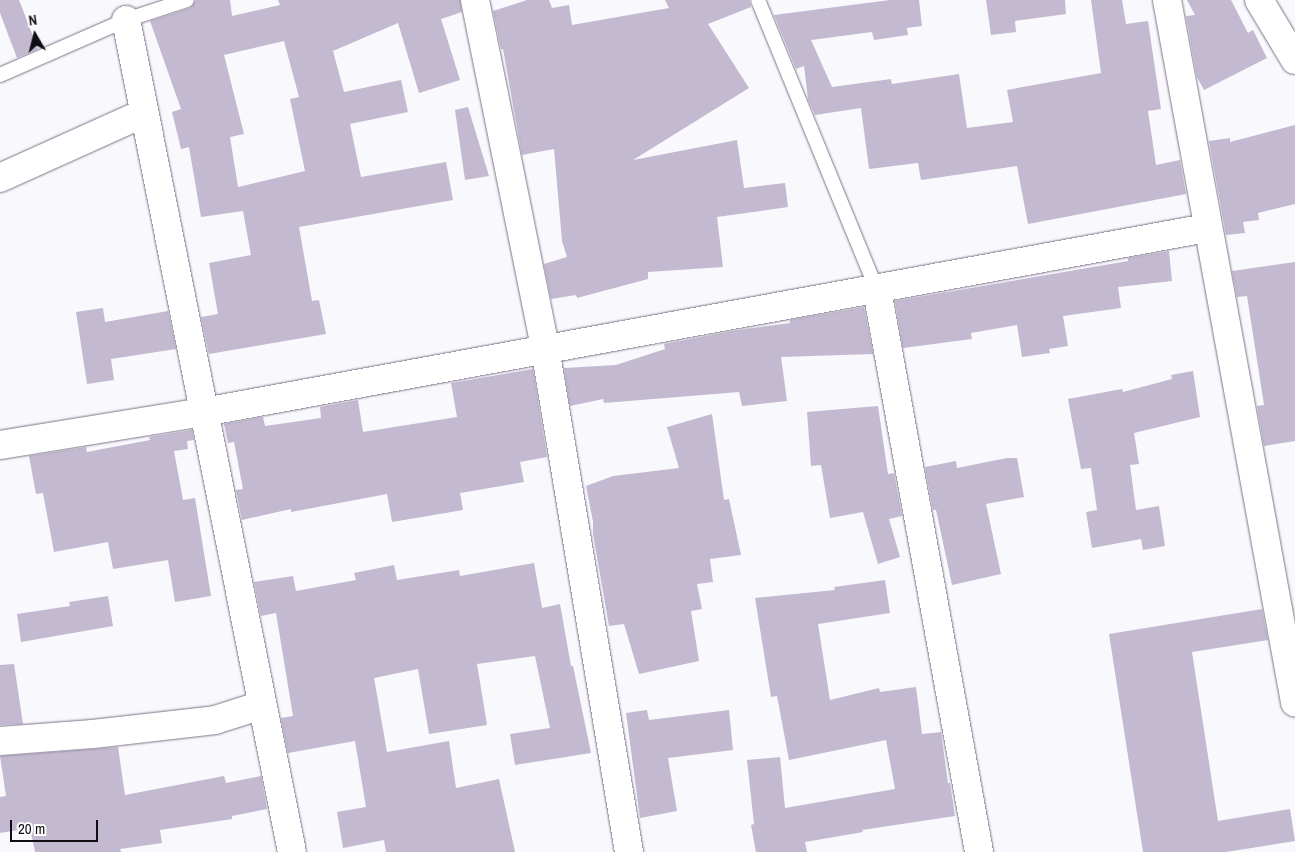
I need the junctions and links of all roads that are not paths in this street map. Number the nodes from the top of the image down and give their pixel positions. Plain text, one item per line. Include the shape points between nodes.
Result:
1 (186, 0) edge
2 (475, 0) edge
3 (758, 0) edge
4 (1167, 0) edge
5 (1258, 0) edge
6 (126, 20) junction
7 (1295, 60) edge
8 (0, 75) edge
9 (144, 113) junction
10 (0, 178) edge
11 (1207, 228) junction
12 (877, 290) junction
13 (545, 348) junction
14 (204, 412) junction
15 (0, 445) edge
16 (1295, 702) edge
17 (262, 705) junction
18 (0, 741) edge
19 (292, 852) edge
20 (629, 852) edge
21 (979, 852) edge

1 - 6 lane
2 - 13 street
3 - 12 lane
4 - 11 street
5 - 7 street
6 - 8 lane
6 - 9 street
9 - 10 street
9 - 14 street
11 - 12 street
11 - 16 street
12 - 13 street
12 - 21 street
13 - 14 street
13 - 20 street
14 - 15 street
14 - 17 street
17 - 18 street via 215,720
17 - 19 street

